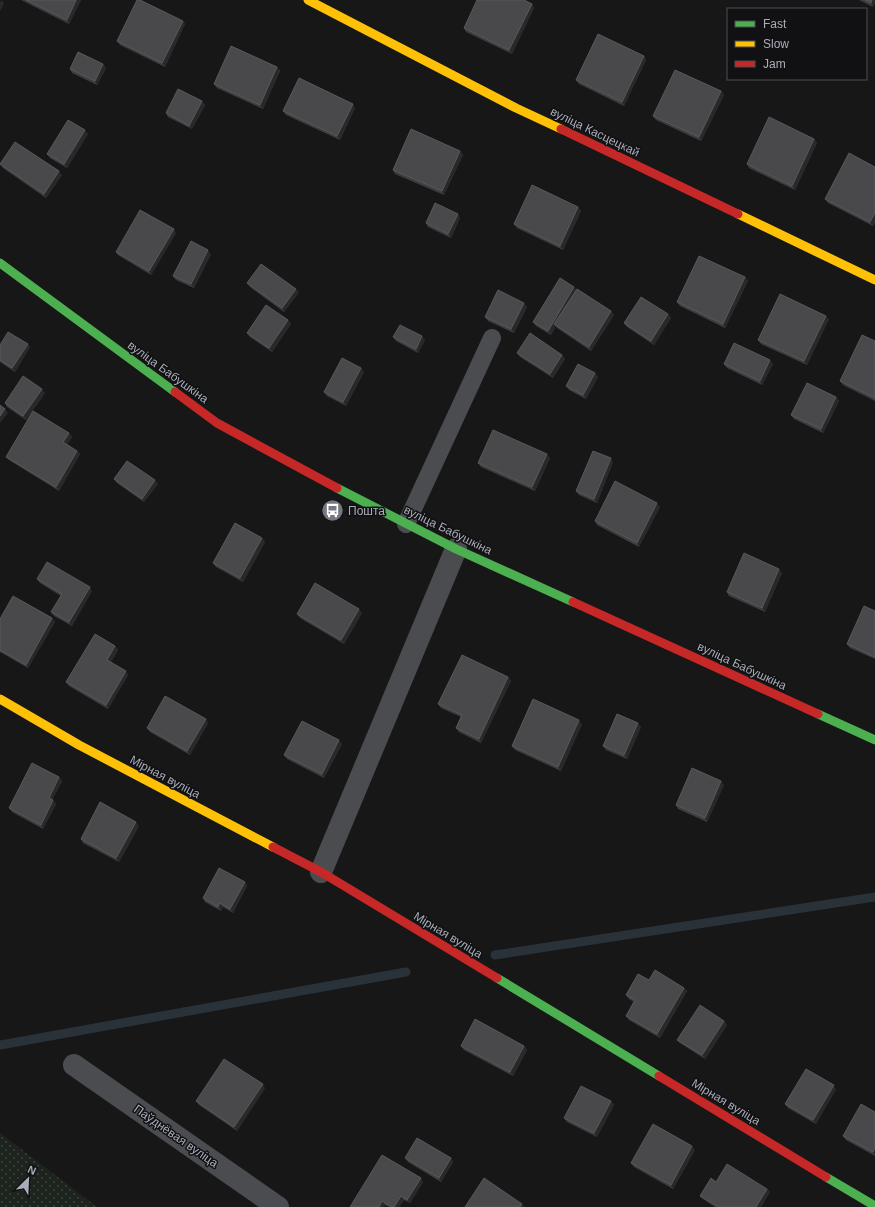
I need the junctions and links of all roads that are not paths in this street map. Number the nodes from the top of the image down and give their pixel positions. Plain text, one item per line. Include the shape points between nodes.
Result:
1 (308, 0) edge
2 (0, 263) edge
3 (875, 280) edge
4 (492, 338) dead end
5 (406, 524) junction
6 (456, 549) junction
7 (0, 700) edge
8 (875, 740) edge
9 (321, 872) junction
10 (74, 1065) dead end
11 (875, 1206) edge
12 (278, 1207) edge

1 - 3 street, вуліца Касцецкай via 516,108
2 - 5 street, вуліца Бабушкіна via 217,422
4 - 5 lane
5 - 6 street, вуліца Бабушкіна
6 - 8 street, вуліца Бабушкіна
6 - 9 street
7 - 9 street, Мірная вуліца via 79,745
9 - 11 street, Мірная вуліца
10 - 12 street, Паўднёвая вуліца

